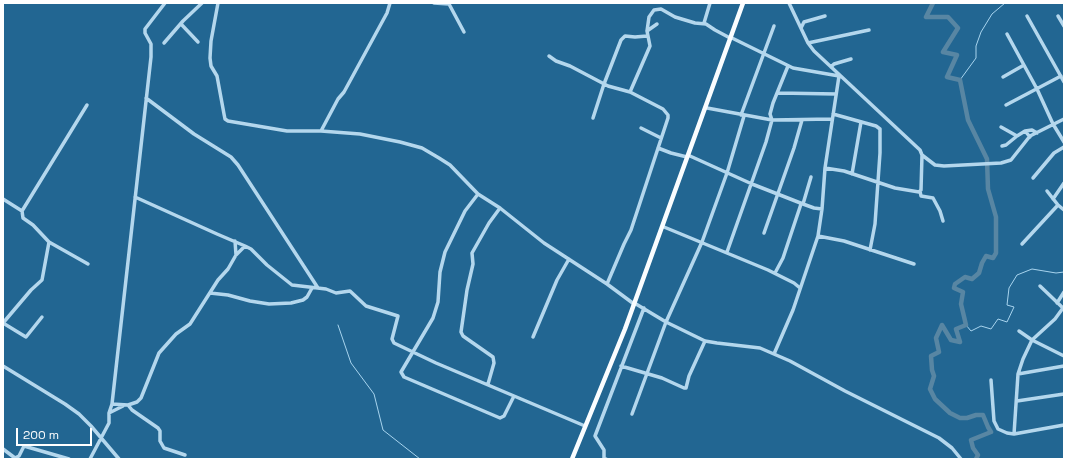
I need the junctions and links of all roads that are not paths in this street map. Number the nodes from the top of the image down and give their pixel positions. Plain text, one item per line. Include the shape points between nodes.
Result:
1 (165, 3) edge
2 (202, 3) edge
3 (218, 3) edge
4 (390, 3) edge
5 (434, 3) edge
6 (710, 3) edge
7 (744, 3) edge
8 (791, 3) edge
9 (825, 16) dead end
10 (1027, 16) dead end
11 (1058, 16) dead end
12 (704, 23) junction
13 (181, 24) junction
14 (657, 24) dead end
15 (774, 26) dead end
16 (1064, 26) edge
17 (801, 28) junction
18 (869, 30) dead end
19 (646, 31) junction
20 (464, 32) dead end
21 (1007, 34) dead end
22 (647, 36) junction
23 (731, 38) junction
24 (198, 42) dead end
25 (164, 43) dead end
26 (808, 43) junction
27 (764, 54) junction
28 (549, 56) dead end
29 (851, 59) dead end
30 (1024, 65) junction
31 (788, 66) junction
32 (831, 67) junction
33 (839, 76) junction
34 (1061, 76) junction
35 (1003, 77) dead end
36 (1064, 82) edge
37 (604, 84) junction
38 (1037, 89) junction
39 (630, 92) junction
40 (778, 93) junction
41 (836, 94) junction
42 (146, 98) junction
43 (87, 105) dead end
44 (1006, 105) dead end
45 (707, 108) junction
46 (743, 115) junction
47 (832, 116) junction
48 (593, 118) dead end
49 (1064, 119) edge
50 (772, 120) junction
51 (802, 120) junction
52 (860, 122) junction
53 (1053, 124) junction
54 (1001, 127) dead end
55 (641, 128) dead end
56 (321, 131) junction
57 (1025, 131) junction
58 (1037, 133) junction
59 (1017, 136) junction
60 (1030, 137) junction
61 (661, 138) junction
62 (1064, 142) edge
63 (1002, 146) dead end
64 (1064, 147) edge
65 (658, 148) junction
66 (922, 155) junction
67 (689, 156) junction
68 (825, 168) junction
69 (727, 172) junction
70 (852, 174) junction
71 (811, 177) dead end
72 (1033, 178) dead end
73 (878, 183) junction
74 (1064, 183) edge
75 (752, 184) junction
76 (920, 191) junction
77 (1047, 192) dead end
78 (478, 194) junction
79 (778, 194) junction
80 (135, 197) junction
81 (1053, 198) junction
82 (3, 199) edge
83 (802, 204) junction
84 (1058, 205) junction
85 (500, 208) junction
86 (822, 209) junction
87 (1064, 210) edge
88 (22, 211) junction
89 (668, 215) junction
90 (943, 221) dead end
91 (664, 227) junction
92 (764, 233) dead end
93 (818, 236) junction
94 (235, 241) junction
95 (49, 242) junction
96 (702, 242) junction
97 (1022, 244) dead end
98 (245, 246) junction
99 (870, 250) junction
100 (727, 252) junction
101 (236, 255) junction
102 (568, 259) junction
103 (88, 264) dead end
104 (914, 264) dead end
105 (775, 273) junction
106 (794, 283) junction
107 (802, 283) junction
108 (607, 284) junction
109 (1040, 286) dead end
110 (312, 288) junction
111 (318, 288) junction
112 (800, 288) junction
113 (1064, 292) edge
114 (210, 293) junction
115 (1057, 303) junction
116 (635, 304) junction
117 (644, 308) junction
118 (1064, 308) edge
119 (42, 317) dead end
120 (666, 322) junction
121 (3, 323) edge
122 (1019, 331) dead end
123 (533, 337) dead end
124 (1032, 340) junction
125 (705, 341) junction
126 (413, 352) junction
127 (774, 354) junction
128 (1064, 356) edge
129 (3, 366) edge
130 (621, 366) junction
131 (1064, 366) edge
132 (647, 374) junction
133 (1018, 374) junction
134 (991, 380) dead end
135 (488, 384) junction
136 (1064, 394) edge
137 (514, 396) junction
138 (1017, 401) junction
139 (112, 404) junction
140 (126, 405) junction
141 (109, 413) junction
142 (632, 414) dead end
143 (1064, 425) edge
144 (585, 426) junction
145 (1014, 434) junction
146 (100, 438) junction
147 (3, 449) edge
148 (185, 455) dead end
149 (69, 459) edge
150 (90, 459) edge
151 (119, 459) edge
152 (573, 459) edge
153 (606, 459) edge
154 (961, 459) edge

1 - 42 street via 145,29 151,44
2 - 13 street
3 - 56 street via 210,58 211,66 218,76 225,119 287,131
4 - 56 street via 387,13
5 - 20 street via 449,4
6 - 12 street
7 - 23 main road
8 - 17 street
9 - 17 street via 804,22
10 - 34 street
11 - 16 street
12 - 19 street via 695,23 657,9 651,13
12 - 23 street
13 - 24 street
13 - 25 street
14 - 19 street
15 - 27 street
17 - 26 street
18 - 26 street
19 - 22 street
21 - 30 street
22 - 37 street via 625,36 621,40
22 - 39 street via 650,46
23 - 27 street
23 - 45 main road
23 - 67 main road
26 - 32 street
27 - 31 street
27 - 46 street
28 - 37 street
29 - 32 street
30 - 35 street
30 - 38 street
31 - 33 street
31 - 40 street
32 - 33 street
33 - 41 street
33 - 66 street via 917,147
34 - 36 street
34 - 38 street
37 - 39 street
37 - 48 street
38 - 44 street
38 - 53 street
39 - 61 street via 666,112 668,118
40 - 41 street
40 - 50 street via 770,114
41 - 47 street
42 - 80 street
42 - 111 street via 194,134 231,157
43 - 88 street
45 - 46 street
45 - 67 main road
46 - 50 street
46 - 69 street
47 - 51 street
47 - 52 street
47 - 68 street
49 - 53 street
50 - 51 street
50 - 75 street
51 - 79 street
52 - 70 street
52 - 73 street via 880,129
53 - 58 street
53 - 62 street
54 - 59 street
55 - 61 street
56 - 78 street via 360,134 422,148 450,165
57 - 58 street via 1032,130
57 - 59 street
57 - 60 street
58 - 60 street
59 - 63 street
60 - 66 street via 1011,160 996,163 934,165
61 - 65 street
64 - 72 street via 1054,153
65 - 67 street via 671,154
65 - 108 street via 631,230
66 - 76 street
67 - 69 street
67 - 89 main road
68 - 70 street
68 - 86 street
69 - 75 street
69 - 96 street
70 - 73 street
71 - 83 street
73 - 76 street
73 - 99 street via 876,224
74 - 81 street
75 - 79 street
75 - 100 street
76 - 90 street via 921,196 933,198
77 - 81 street
78 - 85 street
78 - 126 street via 466,211 445,252 440,272 438,302 430,324
79 - 83 street
79 - 92 street
80 - 94 street
80 - 139 street
81 - 84 street
82 - 88 street
83 - 86 street
83 - 105 street
84 - 87 street
84 - 97 street
85 - 102 street
85 - 135 street via 472,253 473,264 461,332 493,357 494,364
86 - 93 street
88 - 95 street via 23,218
89 - 91 main road
89 - 116 main road
91 - 96 street
91 - 116 main road
93 - 99 street
93 - 107 street
94 - 98 street
94 - 101 street
95 - 103 street
95 - 121 street via 42,280
96 - 100 street
96 - 120 street
98 - 101 street
98 - 110 street via 288,283
99 - 104 street
100 - 105 street
101 - 114 street
102 - 108 street
102 - 123 street via 556,280
105 - 106 street
106 - 107 street
106 - 112 street
107 - 112 street
108 - 116 street
109 - 115 street
110 - 111 street
110 - 114 street via 303,300 276,304
111 - 126 street via 340,293 350,291 366,306 397,316 393,342
112 - 127 street
113 - 115 street
114 - 140 street via 190,324 176,334 159,354 141,398 138,402
115 - 118 street
116 - 117 street
116 - 144 main road
116 - 152 main road
117 - 120 street
117 - 130 street
118 - 124 street
119 - 121 street via 26,336
120 - 125 street
120 - 132 street
122 - 124 street
124 - 128 street
124 - 133 street
125 - 127 street via 753,347
125 - 132 street via 686,388
126 - 135 street
126 - 137 street via 402,368 404,377 500,418 504,416
127 - 154 street via 940,438
129 - 146 street via 65,404 83,418
130 - 132 street
130 - 153 street via 595,436 604,450
131 - 133 street
132 - 142 street
133 - 138 street
134 - 145 street via 994,421 998,429
135 - 137 street
136 - 138 street
137 - 144 street
138 - 145 street
139 - 140 street
139 - 141 street
140 - 141 street
140 - 148 street via 158,428 164,448
141 - 146 street via 109,423
143 - 145 street
144 - 152 main road
146 - 150 street
146 - 151 street
147 - 149 street via 15,458 24,446

